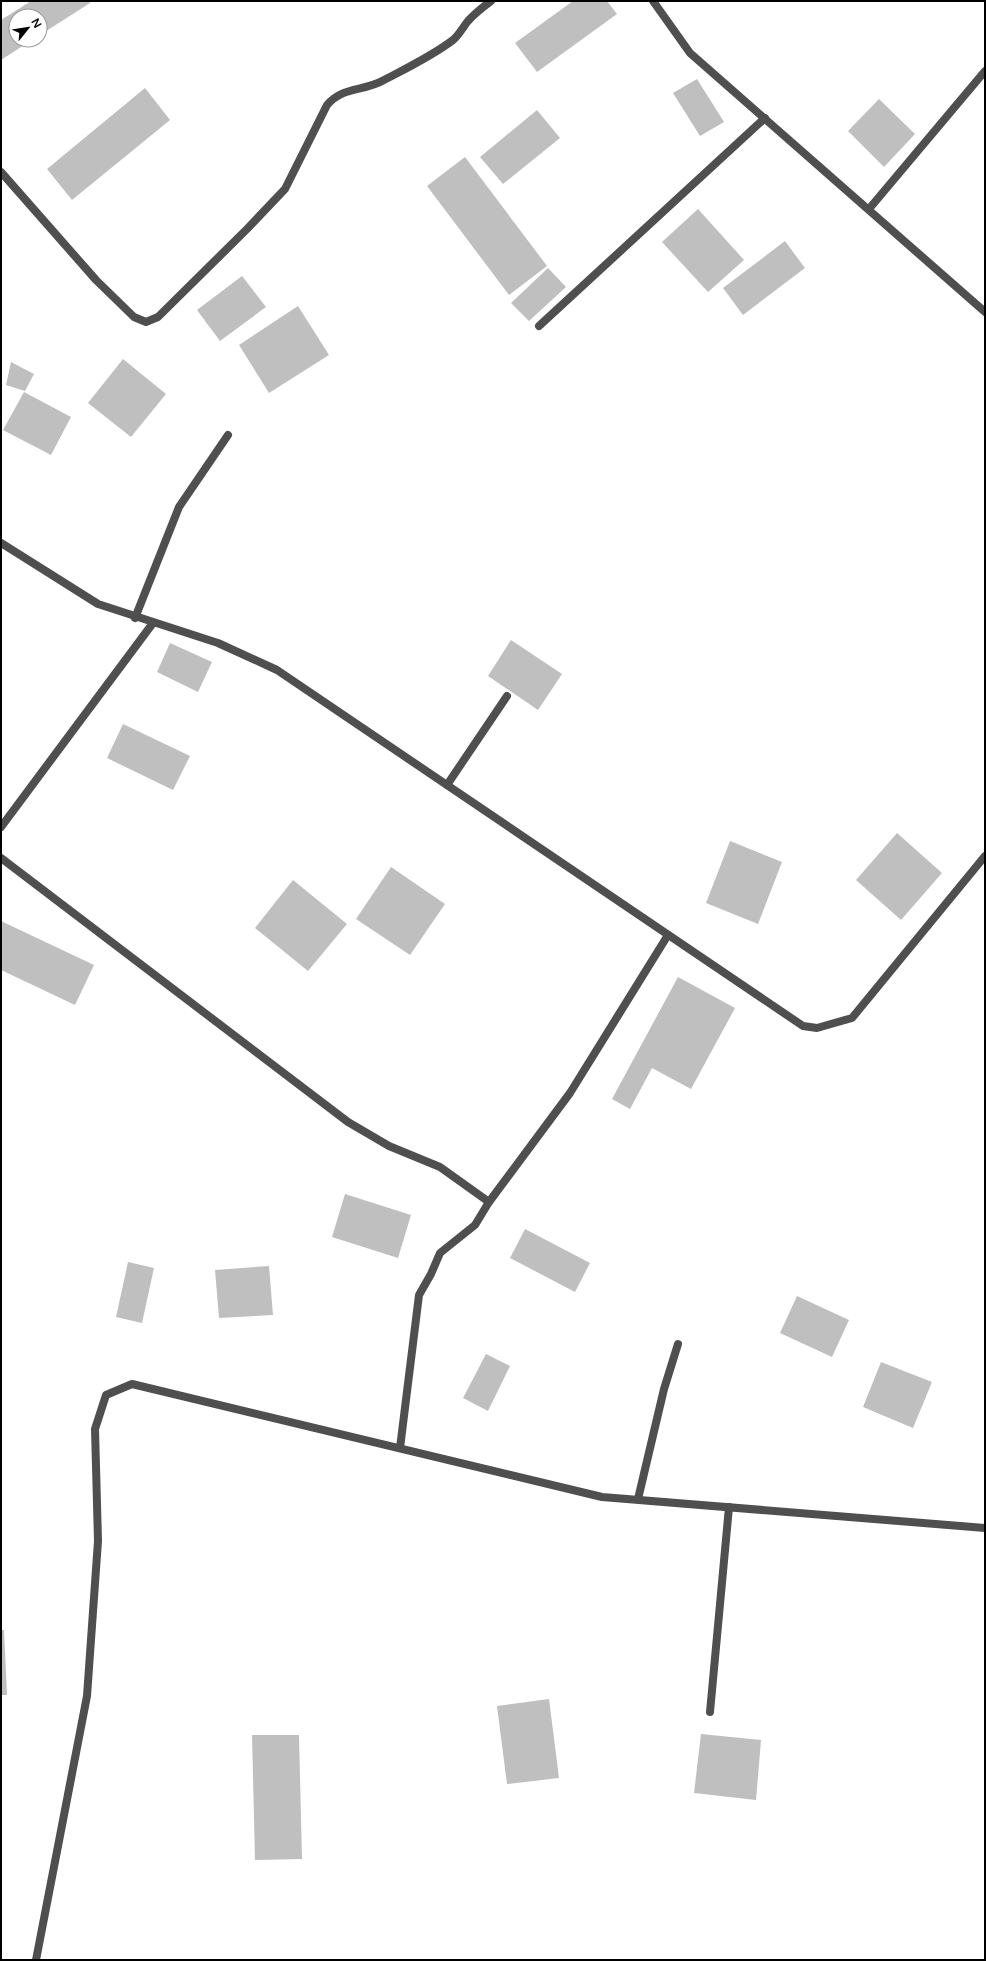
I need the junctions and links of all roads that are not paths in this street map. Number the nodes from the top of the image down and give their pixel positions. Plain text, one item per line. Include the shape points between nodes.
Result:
1 (491, 1) edge
2 (653, 1) edge
3 (985, 72) edge
4 (765, 118) junction
5 (1, 172) edge
6 (869, 209) junction
7 (985, 312) edge
8 (539, 326) dead end
9 (228, 435) dead end
10 (1, 543) edge
11 (136, 618) junction
12 (153, 623) junction
13 (507, 696) dead end
14 (447, 785) junction
15 (1, 827) edge
16 (985, 856) edge
17 (1, 858) edge
18 (668, 935) junction
19 (489, 1202) junction
20 (678, 1344) dead end
21 (400, 1448) junction
22 (638, 1499) junction
23 (729, 1507) junction
24 (985, 1528) edge
25 (710, 1712) dead end
26 (36, 1960) edge

1 - 5 street via 468,20 455,39 441,48 381,82 342,92 334,97 327,105 285,189 158,317 146,322 134,317 96,280
2 - 4 street via 690,54
3 - 6 street
4 - 6 street
4 - 8 street
6 - 7 street
9 - 11 street via 179,506
10 - 11 street via 98,604
11 - 12 street
12 - 14 street via 218,643 277,670
12 - 15 street
13 - 14 street
14 - 18 street
16 - 18 street via 852,1018 817,1028 803,1026
17 - 19 street via 348,1122 389,1146 440,1167
18 - 19 street via 570,1093
19 - 21 street via 475,1225 440,1252 419,1294
20 - 22 street via 664,1389
21 - 22 street via 602,1497
21 - 26 street via 132,1384 106,1395 95,1430 98,1541 87,1696
22 - 23 street
23 - 24 street
23 - 25 street

